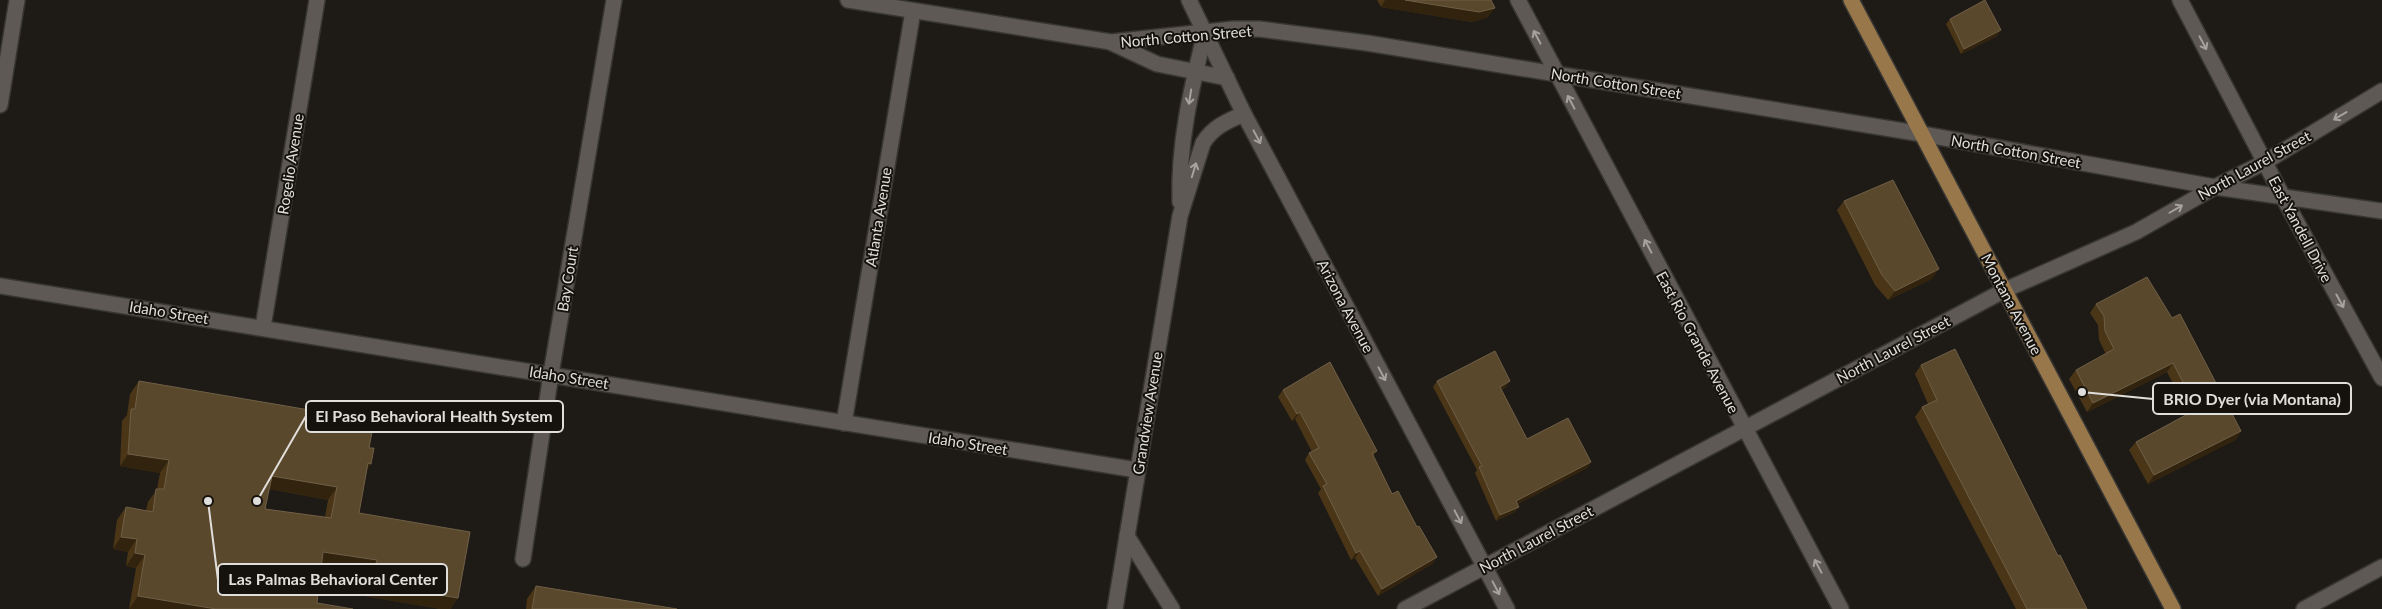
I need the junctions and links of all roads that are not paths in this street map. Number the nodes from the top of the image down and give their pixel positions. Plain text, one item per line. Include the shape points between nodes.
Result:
1 (18, 0) edge
2 (317, 0) edge
3 (614, 0) edge
4 (1189, 0) edge
5 (1518, 0) edge
6 (1851, 0) edge
7 (2180, 0) edge
8 (855, 1) edge
9 (913, 11) junction
10 (1205, 33) junction
11 (1111, 42) junction
12 (1196, 71) junction
13 (1556, 74) junction
14 (1227, 78) junction
15 (2382, 90) edge
16 (0, 104) edge
17 (1244, 114) junction
18 (1922, 134) junction
19 (2264, 162) junction
20 (2215, 187) junction
21 (2283, 197) junction
22 (2382, 211) edge
23 (1180, 216) junction
24 (0, 286) edge
25 (2005, 290) junction
26 (263, 327) junction
27 (552, 374) junction
28 (2382, 378) edge
29 (844, 423) junction
30 (1744, 428) junction
31 (1137, 470) junction
32 (1127, 536) junction
33 (524, 559) dead end
34 (1484, 567) junction
35 (2382, 567) edge
36 (1115, 609) edge
37 (1172, 609) edge
38 (1404, 609) edge
39 (1507, 609) edge
40 (1841, 609) edge
41 (2174, 609) edge
42 (2304, 609) edge

1 - 16 street
2 - 26 street, Rogelio Avenue
3 - 27 street, Bay Court
4 - 10 street, Arizona Avenue
13 -> 5 street, East Rio Grande Avenue
6 - 18 main road, Montana Avenue
7 -> 19 street, East Yandell Drive
8 - 9 street, North Cotton Street
9 - 11 street, North Cotton Street
9 - 29 street, Atlanta Avenue
10 - 11 street, North Cotton Street
10 - 12 street, Grandview Avenue
10 - 13 street, North Cotton Street via 1259,29
10 - 14 street, Arizona Avenue
11 - 12 street via 1157,64
12 - 14 street
12 -> 23 street, Grandview Avenue via 1179,168
13 - 18 street, North Cotton Street
30 -> 13 street, East Rio Grande Avenue
14 - 17 street, Arizona Avenue
15 -> 19 street, North Laurel Street
23 -> 17 street, Grandview Avenue via 1209,133
17 -> 34 street, Arizona Avenue
18 - 20 street, North Cotton Street
18 - 25 main road, Montana Avenue
19 - 20 street, North Laurel Street
19 - 21 street, East Yandell Drive
20 - 21 street, North Cotton Street
25 -> 20 street, North Laurel Street via 2136,232
21 - 22 street, North Cotton Street
21 -> 28 street, East Yandell Drive
23 - 31 street, Grandview Avenue
24 - 26 street, Idaho Street
25 - 30 street, North Laurel Street
25 - 41 main road, Montana Avenue
26 - 27 street, Idaho Street
27 - 29 street, Idaho Street
27 - 33 street, Bay Court
29 - 31 street, Idaho Street
30 - 34 street, North Laurel Street
40 -> 30 street, East Rio Grande Avenue
31 - 32 street, Grandview Avenue
32 - 36 street, Grandview Avenue
32 - 37 street
34 - 38 street, North Laurel Street
34 -> 39 street, Arizona Avenue
35 - 42 street

